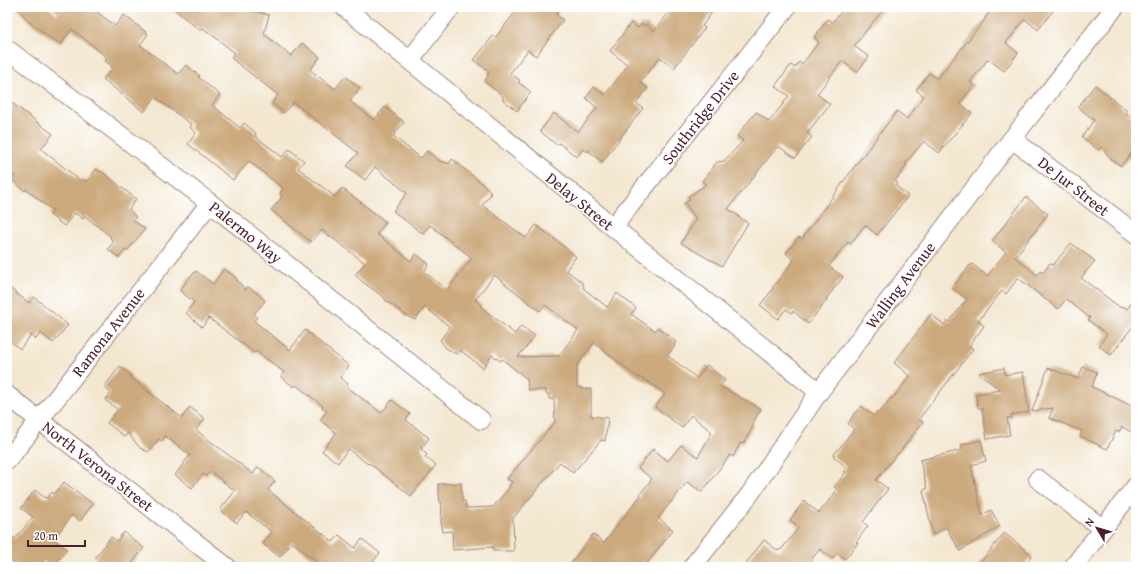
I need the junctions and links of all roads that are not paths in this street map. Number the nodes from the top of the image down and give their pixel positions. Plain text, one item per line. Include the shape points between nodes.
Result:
1 (344, 7) edge
2 (451, 7) edge
3 (787, 7) edge
4 (1115, 7) edge
5 (7, 49) edge
6 (410, 60) junction
7 (1012, 139) junction
8 (210, 204) junction
9 (613, 227) junction
10 (1136, 234) edge
11 (819, 392) junction
12 (7, 395) edge
13 (39, 419) junction
14 (481, 420) dead end
15 (7, 461) edge
16 (1038, 479) dead end
17 (1136, 486) edge
18 (1103, 529) junction
19 (217, 564) edge
20 (692, 567) edge
21 (1073, 567) edge

1 - 6 street, Delay Street
2 - 6 street
3 - 9 street, Southridge Drive
4 - 7 street, Walling Avenue
5 - 8 street, Palermo Way
6 - 9 street, Delay Street
7 - 10 street, De Jur Street
7 - 11 street, Walling Avenue
8 - 13 street, Ramona Avenue
8 - 14 street, Palermo Way
9 - 11 street, Delay Street
11 - 20 street, Walling Avenue via 750,494
12 - 13 street, North Verona Street
13 - 15 street, Ramona Avenue
13 - 19 street, North Verona Street
16 - 18 street
17 - 18 street
18 - 21 street

